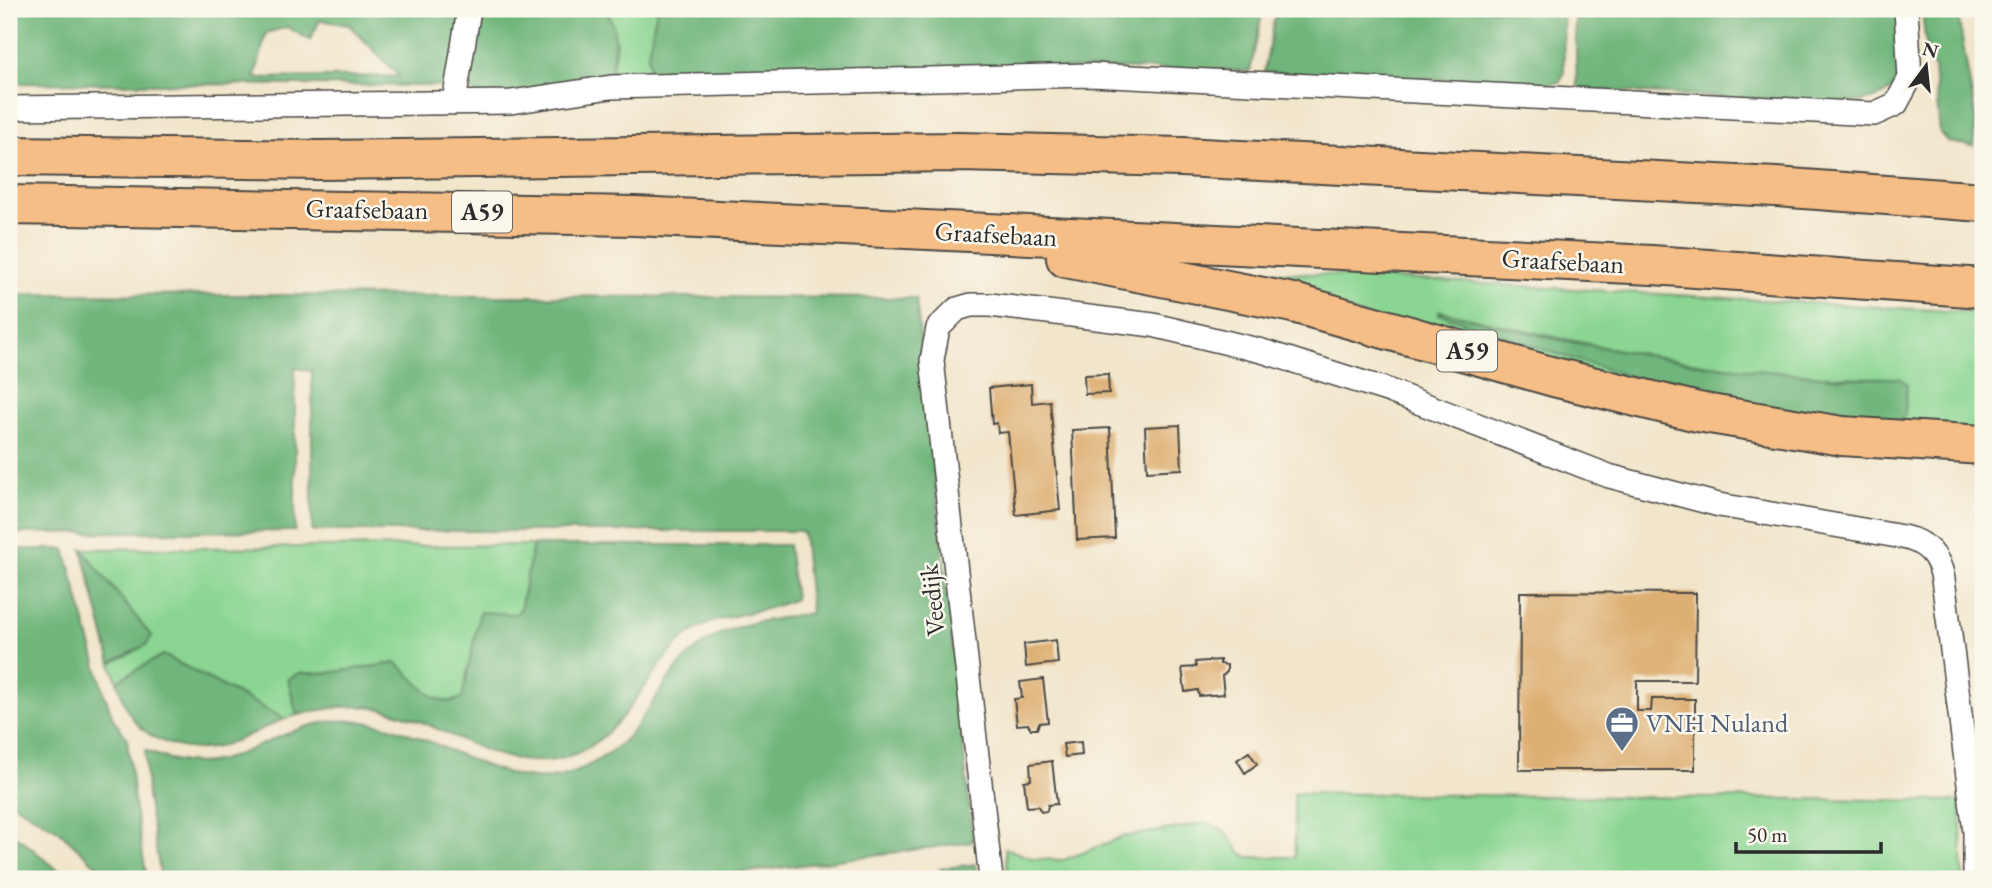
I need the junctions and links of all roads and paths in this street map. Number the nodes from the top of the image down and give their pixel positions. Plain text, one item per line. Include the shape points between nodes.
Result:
1 (469, 9) edge
2 (1906, 9) edge
3 (454, 103) junction
4 (9, 108) edge
5 (9, 156) edge
6 (1983, 180) edge
7 (1776, 187) junction
8 (1983, 202) edge
9 (9, 205) edge
10 (955, 232) junction
11 (1983, 288) edge
12 (1983, 445) edge
13 (991, 879) edge
14 (1975, 879) edge

1 - 3 street
2 - 3 street via 1910,78 1896,104 1874,114 1091,75 611,88 511,102
3 - 4 street
5 - 7 highway, Graafsebaan / A59 via 321,160 958,152 1359,164
6 - 7 highway, A59 via 1928,178
7 - 8 highway, Graafsebaan / A59
9 - 10 highway, Graafsebaan / A59 via 635,216
10 - 11 highway, Graafsebaan / A59 via 1652,265
10 - 12 highway, A59 via 1293,303 1698,412 1842,436
13 - 14 street, Veedijk via 932,360 933,342 946,318 957,309 990,304 1153,325 1262,351 1387,390 1609,476 1719,505 1915,540 1933,552 1941,566 1975,832

